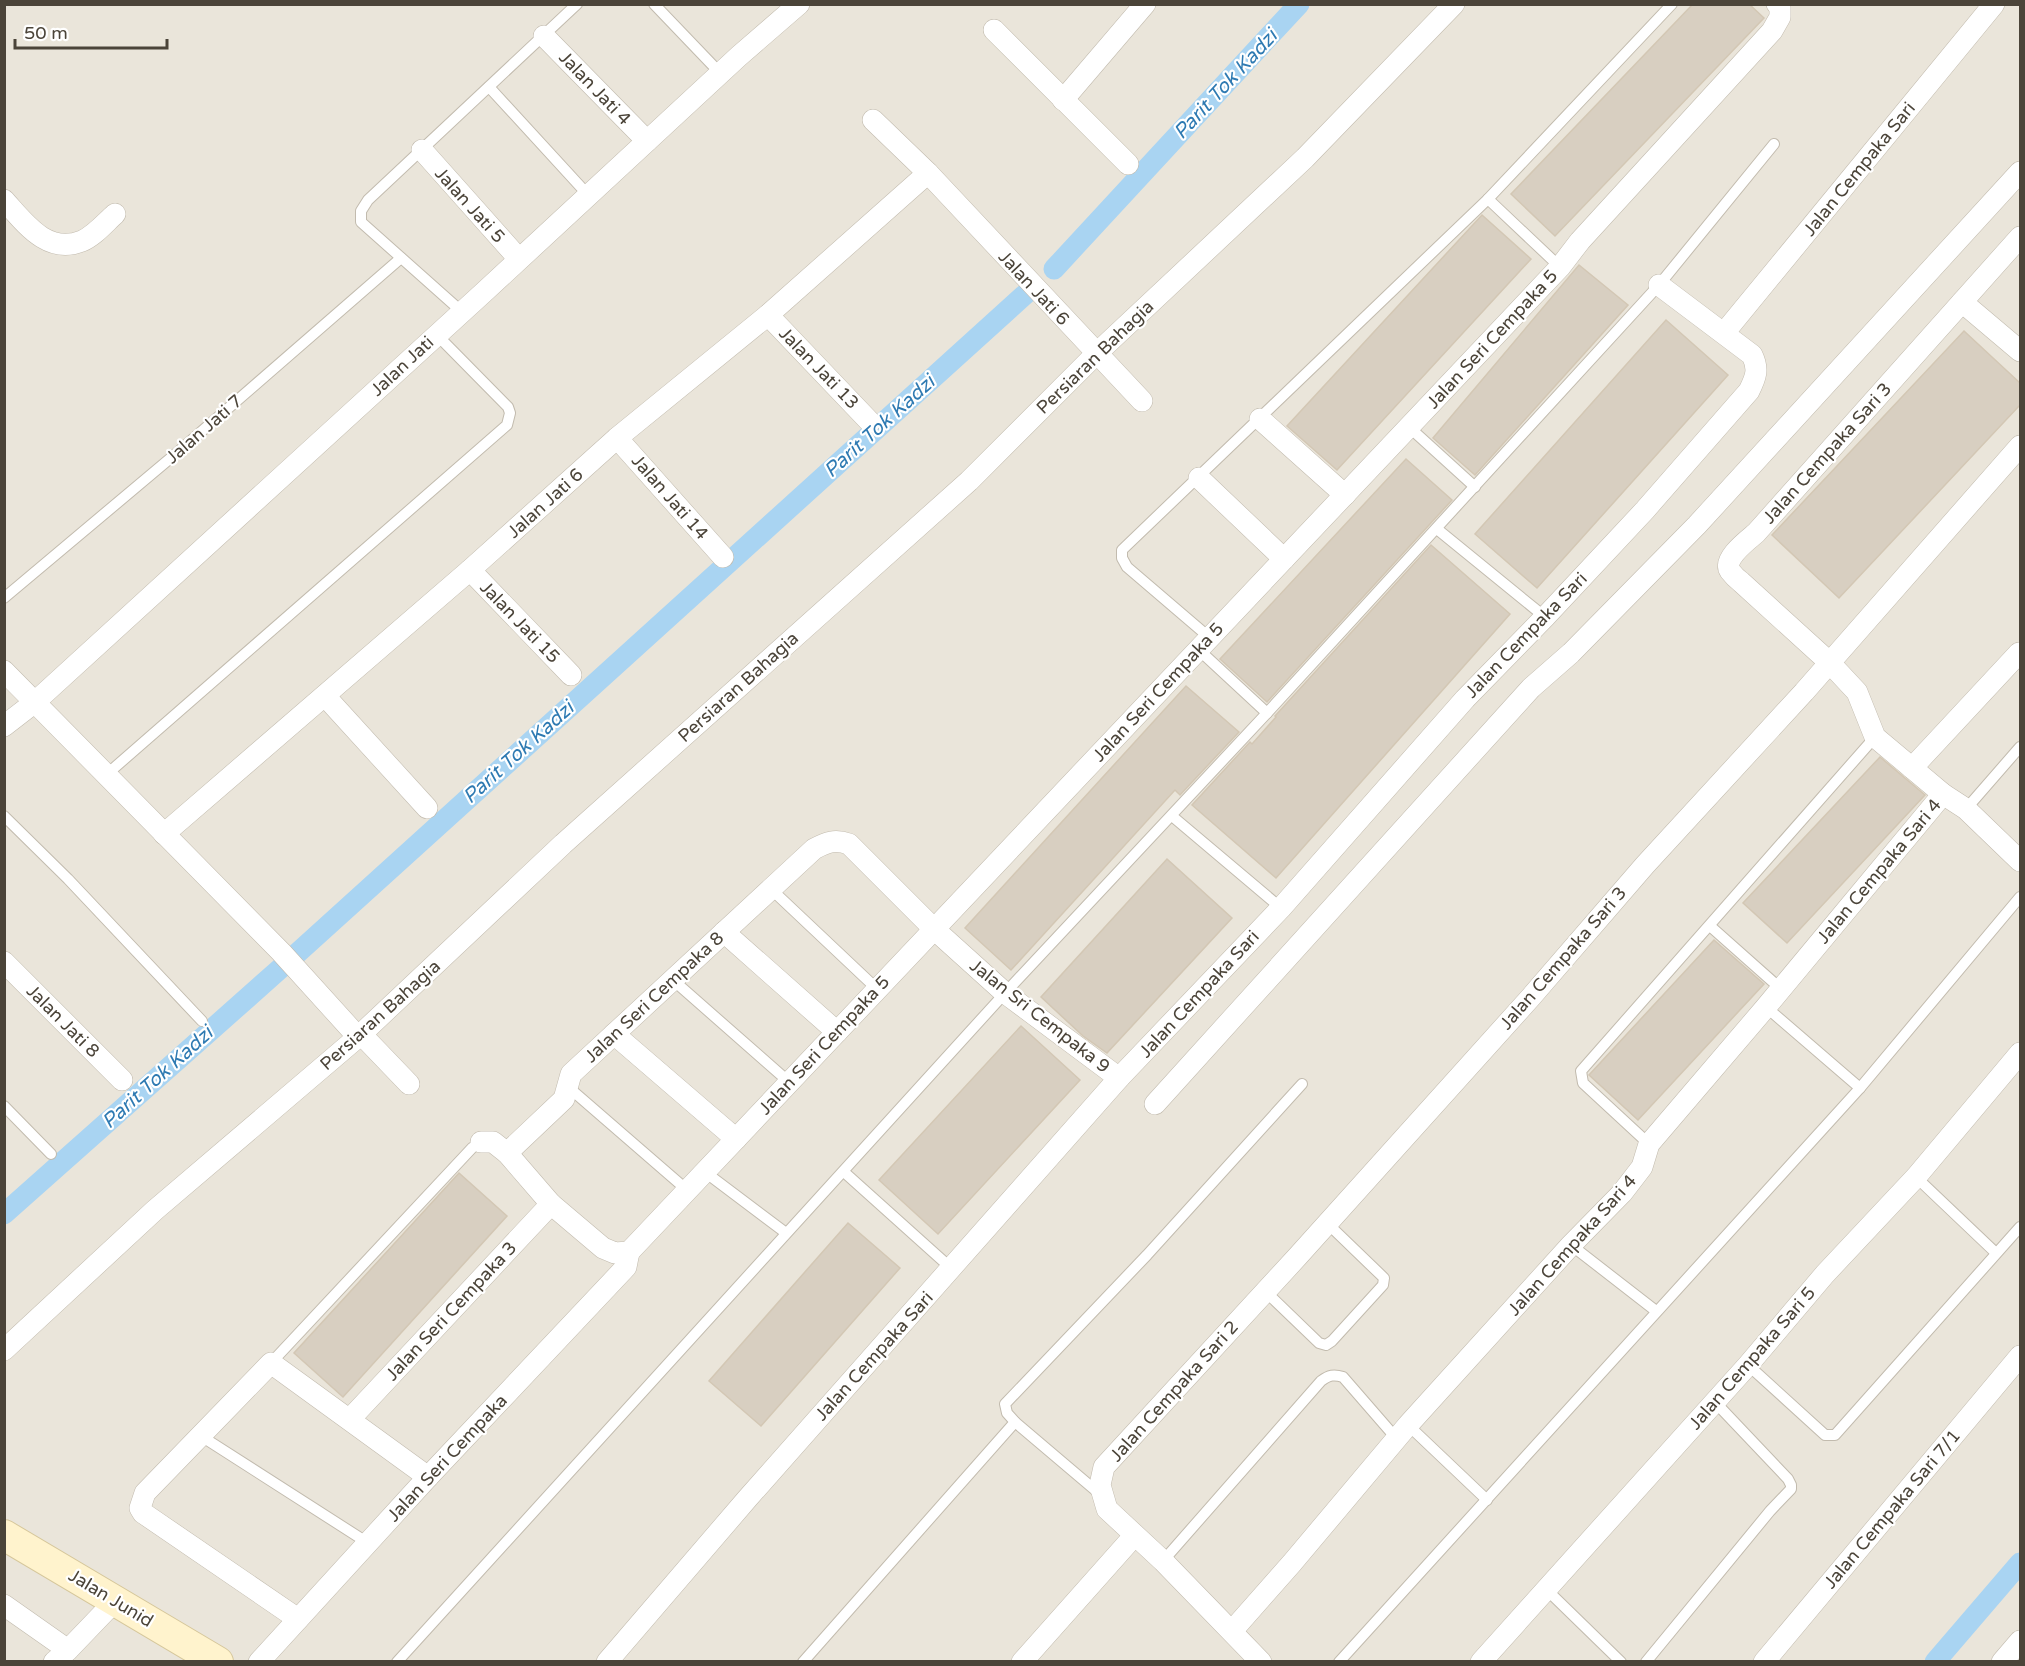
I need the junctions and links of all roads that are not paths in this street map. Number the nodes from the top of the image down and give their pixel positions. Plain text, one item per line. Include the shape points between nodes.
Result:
1 (577, 4) edge
2 (654, 4) edge
3 (1145, 4) edge
4 (1454, 4) edge
5 (1672, 4) edge
6 (1777, 4) edge
7 (1994, 4) edge
8 (786, 9) edge
9 (994, 30) dead end
10 (544, 36) junction
11 (721, 74) junction
12 (489, 87) junction
13 (1063, 100) junction
14 (873, 120) dead end
15 (647, 141) junction
16 (1774, 144) dead end
17 (422, 150) junction
18 (1128, 164) dead end
19 (2020, 172) edge
20 (928, 174) junction
21 (589, 196) junction
22 (1488, 199) junction
23 (4, 200) edge
24 (115, 214) dead end
25 (2020, 237) edge
26 (401, 258) junction
27 (519, 259) junction
28 (1560, 267) junction
29 (1659, 285) junction
30 (1962, 302) junction
31 (461, 311) junction
32 (768, 315) junction
33 (1724, 333) junction
34 (436, 334) junction
35 (2020, 351) edge
36 (1096, 354) junction
37 (1142, 400) dead end
38 (1260, 419) junction
39 (870, 422) dead end
40 (1409, 427) junction
41 (617, 438) junction
42 (2020, 446) edge
43 (1199, 478) junction
44 (1475, 487) junction
45 (1345, 495) junction
46 (1437, 529) junction
47 (723, 557) dead end
48 (1284, 559) junction
49 (470, 570) junction
50 (4, 598) edge
51 (1545, 617) junction
52 (1204, 644) junction
53 (2019, 653) dead end
54 (1829, 662) junction
55 (4, 671) edge
56 (571, 675) dead end
57 (326, 696) junction
58 (35, 702) junction
59 (1267, 713) junction
60 (4, 726) edge
61 (1875, 737) junction
62 (2020, 747) edge
63 (1912, 768) junction
64 (106, 775) junction
65 (1943, 794) junction
66 (427, 808) dead end
67 (1966, 809) junction
68 (4, 816) edge
69 (1172, 816) junction
70 (164, 834) junction
71 (814, 849) joint
72 (2020, 861) edge
73 (771, 889) junction
74 (2020, 897) edge
75 (1281, 908) junction
76 (1710, 926) junction
77 (934, 929) junction
78 (724, 932) junction
79 (4, 963) edge
80 (673, 980) junction
81 (877, 989) junction
82 (1780, 989) junction
83 (1005, 993) junction
84 (1766, 1007) junction
85 (202, 1021) dead end
86 (837, 1032) junction
87 (614, 1034) junction
88 (360, 1036) junction
89 (2020, 1053) edge
90 (1119, 1078) junction
91 (122, 1080) dead end
92 (789, 1082) junction
93 (409, 1084) dead end
94 (1302, 1084) dead end
95 (567, 1086) junction
96 (1860, 1088) junction
97 (1155, 1104) dead end
98 (4, 1106) edge
99 (736, 1139) junction
100 (481, 1142) joint
101 (1649, 1144) junction
102 (507, 1153) junction
103 (51, 1154) dead end
104 (705, 1172) junction
105 (844, 1172) junction
106 (1916, 1178) junction
107 (687, 1190) junction
108 (551, 1204) junction
109 (1328, 1223) junction
110 (2020, 1227) edge
111 (786, 1233) junction
112 (1571, 1245) junction
113 (629, 1252) junction
114 (1996, 1253) junction
115 (1298, 1256) joint
116 (952, 1269) junction
117 (1265, 1292) junction
118 (1656, 1311) junction
119 (4, 1350) edge
120 (2020, 1356) edge
121 (271, 1363) junction
122 (1748, 1365) junction
123 (1714, 1401) junction
124 (350, 1419) junction
125 (1015, 1422) junction
126 (1402, 1431) junction
127 (201, 1436) junction
128 (428, 1477) junction
129 (1103, 1497) junction
130 (1487, 1500) junction
131 (4, 1534) edge
132 (1134, 1536) junction
133 (368, 1543) junction
134 (1163, 1561) junction
135 (1546, 1589) junction
136 (4, 1605) edge
137 (101, 1616) junction
138 (298, 1619) junction
139 (1232, 1630) junction
140 (2020, 1641) edge
141 (61, 1656) edge
142 (218, 1662) edge
143 (259, 1662) edge
144 (396, 1662) edge
145 (608, 1662) edge
146 (803, 1662) edge
147 (1022, 1662) edge
148 (1261, 1662) edge
149 (1339, 1662) edge
150 (1481, 1662) edge
151 (1621, 1662) edge
152 (1646, 1662) edge
153 (1764, 1662) edge
154 (2002, 1662) edge

1 - 10 lane
2 - 11 lane
3 - 13 street
4 - 36 street, Persiaran Bahagia via 1305,158
5 - 22 lane
6 - 28 street, Jalan Seri Cempaka 5 via 1780,17 1772,31
7 - 33 street, Jalan Cempaka Sari
8 - 11 street, Jalan Jati
9 - 13 street
10 - 12 lane
10 - 15 street, Jalan Jati 4
11 - 15 street, Jalan Jati
12 - 17 lane
12 - 21 lane
13 - 18 street
14 - 20 street, Jalan Jati 6
15 - 21 street, Jalan Jati
16 - 29 lane
17 - 26 lane via 360,211 360,222
17 - 27 street, Jalan Jati 5
19 - 97 street via 1696,525 1571,653 1531,688
20 - 32 street, Jalan Jati 6
20 - 36 street, Jalan Jati 6
21 - 27 street, Jalan Jati
22 - 28 lane
22 - 38 lane
23 - 24 street via 50,243 83,241
25 - 30 street, Jalan Cempaka Sari 3
26 - 31 lane
26 - 50 lane, Jalan Jati 7
27 - 31 street, Jalan Jati
28 - 40 street, Jalan Seri Cempaka 5
29 - 33 street, Jalan Cempaka Sari
29 - 44 lane
30 - 35 street
30 - 54 street, Jalan Cempaka Sari 3 via 1730,558 1730,571
31 - 34 street, Jalan Jati
32 - 39 street, Jalan Jati 13
32 - 41 street, Jalan Jati 6
33 - 51 street, Jalan Cempaka Sari via 1752,355 1758,366 1749,391
34 - 58 street, Jalan Jati
34 - 64 lane via 508,407 507,425
36 - 37 street, Jalan Jati 6
36 - 88 street, Persiaran Bahagia via 969,481 563,844
38 - 43 lane
38 - 45 street
40 - 44 lane
40 - 45 street, Jalan Seri Cempaka 5
41 - 47 street, Jalan Jati 14
41 - 49 street, Jalan Jati 6
42 - 54 street, Jalan Cempaka Sari 3
43 - 48 street
43 - 52 lane via 1122,550 1122,558
44 - 46 lane
45 - 48 street, Jalan Seri Cempaka 5
46 - 51 lane
46 - 59 lane
48 - 52 street, Jalan Seri Cempaka 5
49 - 56 street, Jalan Jati 15
49 - 57 street, Jalan Jati 6
51 - 75 street, Jalan Cempaka Sari via 1465,699
52 - 59 lane
52 - 77 street, Jalan Seri Cempaka 5
53 - 63 street
54 - 61 street via 1857,692
54 - 109 street, Jalan Cempaka Sari 3
55 - 58 street
57 - 66 street
57 - 70 street, Jalan Jati 6
58 - 60 street, Jalan Jati
58 - 64 street
59 - 69 lane
61 - 63 street
61 - 76 lane
62 - 67 lane
63 - 65 street
64 - 70 street
65 - 67 street
65 - 82 street, Jalan Cempaka Sari 4
67 - 72 street
68 - 85 lane
69 - 75 lane
69 - 83 lane
70 - 88 street
71 - 73 street, Jalan Seri Cempaka 8
71 - 77 street, Jalan Sri Cempaka 9 via 828,842 849,844
73 - 78 street, Jalan Seri Cempaka 8
73 - 81 lane
74 - 96 lane
75 - 90 street, Jalan Cempaka Sari
76 - 82 lane
76 - 101 lane via 1581,1071 1583,1083
77 - 81 street, Jalan Seri Cempaka 5
77 - 83 street, Jalan Sri Cempaka 9
78 - 80 street, Jalan Seri Cempaka 8
78 - 86 street
79 - 91 street, Jalan Jati 8
80 - 87 street, Jalan Seri Cempaka 8
80 - 92 lane
81 - 86 street, Jalan Seri Cempaka 5
82 - 84 street, Jalan Cempaka Sari 4
83 - 90 street, Jalan Sri Cempaka 9
83 - 105 lane
84 - 96 lane
84 - 101 street, Jalan Cempaka Sari 4
86 - 92 street, Jalan Seri Cempaka 5
87 - 95 street, Jalan Seri Cempaka 8 via 571,1074
87 - 99 street
88 - 93 street
88 - 119 street, Persiaran Bahagia via 155,1210
89 - 106 street, Jalan Cempaka Sari 5
90 - 116 street, Jalan Cempaka Sari
92 - 99 street, Jalan Seri Cempaka 5
94 - 125 lane via 1005,1404
95 - 102 street, Jalan Seri Cempaka 8 via 564,1099
95 - 107 lane
96 - 118 lane
98 - 103 lane
99 - 104 street, Jalan Seri Cempaka 5
100 - 102 street via 494,1142
100 - 121 lane
101 - 112 street, Jalan Cempaka Sari 4 via 1642,1167
102 - 108 street
104 - 107 street, Jalan Seri Cempaka 5
104 - 111 lane
105 - 111 lane
105 - 116 lane
106 - 114 lane
106 - 122 street, Jalan Cempaka Sari 5 via 1825,1274
107 - 113 street, Jalan Seri Cempaka 5
108 - 113 street via 603,1248 615,1253
108 - 124 street, Jalan Seri Cempaka 3
109 - 115 street, Jalan Cempaka Sari 3
109 - 117 lane via 1384,1278 1383,1285 1332,1341 1326,1346 1319,1343
110 - 114 lane
111 - 144 lane
112 - 118 lane
112 - 126 street, Jalan Cempaka Sari 4
113 - 128 street, Jalan Seri Cempaka via 626,1267
114 - 122 lane via 1835,1435 1825,1435
115 - 117 street, Jalan Cempaka Sari 2
116 - 145 street, Jalan Cempaka Sari
117 - 129 street, Jalan Cempaka Sari 2 via 1104,1467 1100,1485
118 - 130 lane
120 - 153 street, Jalan Cempaka Sari 7/1
121 - 124 street
121 - 127 street
122 - 123 street, Jalan Cempaka Sari 5
123 - 135 street, Jalan Cempaka Sari 5
123 - 152 lane via 1788,1479 1791,1489
124 - 128 street
125 - 129 lane
125 - 146 lane
126 - 130 lane
126 - 134 lane via 1343,1377 1327,1377
126 - 139 street, Jalan Cempaka Sari 4
127 - 133 lane
127 - 138 street via 145,1493 140,1508
128 - 133 street, Jalan Seri Cempaka
129 - 132 street via 1107,1509
130 - 149 lane
131 - 137 street, Jalan Junid
132 - 134 street
132 - 147 street
133 - 138 street, Jalan Seri Cempaka
134 - 139 street
135 - 150 street, Jalan Cempaka Sari 5
135 - 151 lane
136 - 141 street
137 - 141 street
137 - 142 street, Jalan Junid
138 - 143 street, Jalan Seri Cempaka
139 - 148 street
140 - 154 street

